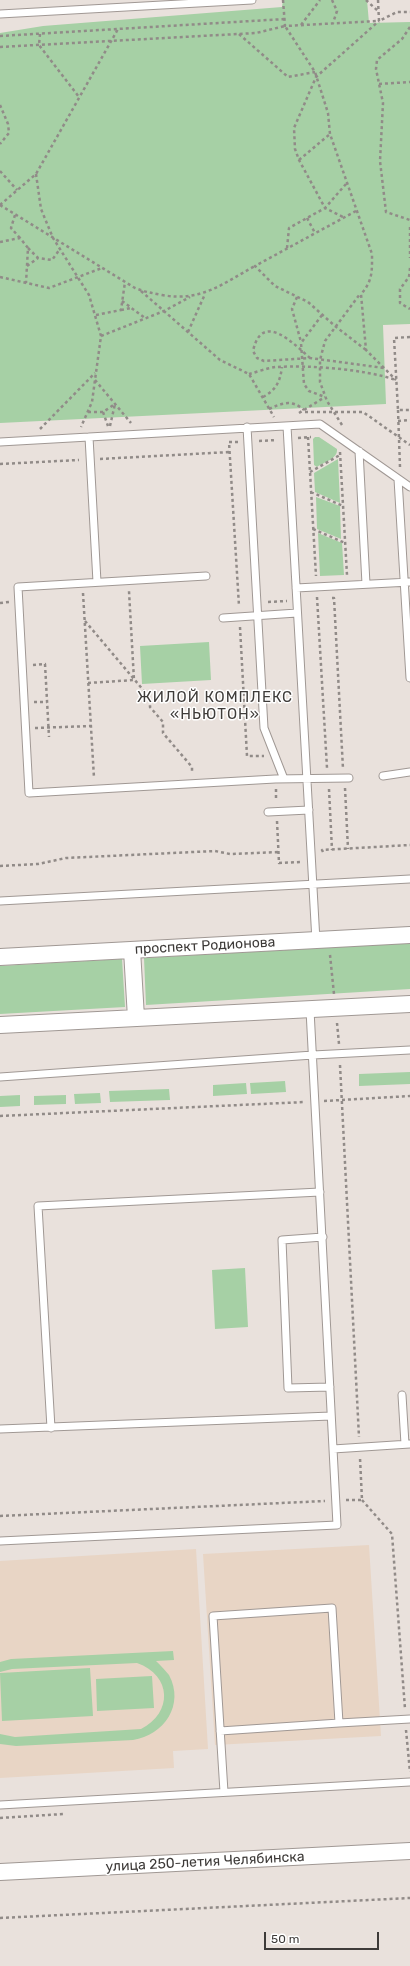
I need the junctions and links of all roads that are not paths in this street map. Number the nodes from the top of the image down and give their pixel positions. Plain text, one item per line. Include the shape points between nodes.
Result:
1 (252, 0) edge
2 (0, 14) edge
3 (283, 426) junction
4 (247, 427) junction
5 (89, 437) junction
6 (0, 442) edge
7 (359, 451) junction
8 (398, 479) junction
9 (410, 487) edge
10 (206, 576) dead end
11 (97, 582) junction
12 (407, 582) edge
13 (366, 584) junction
14 (296, 588) junction
15 (297, 613) junction
16 (257, 616) junction
17 (223, 618) dead end
18 (408, 620) edge
19 (410, 678) edge
20 (410, 772) edge
21 (383, 776) dead end
22 (346, 778) road end
23 (284, 779) junction
24 (307, 780) junction
25 (309, 810) junction
26 (268, 812) dead end
27 (410, 879) edge
28 (312, 885) junction
29 (0, 901) edge
30 (410, 935) edge
31 (316, 941) junction
32 (132, 950) junction
33 (0, 957) edge
34 (410, 1004) edge
35 (310, 1010) junction
36 (136, 1018) junction
37 (0, 1025) edge
38 (410, 1050) edge
39 (313, 1055) junction
40 (0, 1077) edge
41 (320, 1192) junction
42 (322, 1237) junction
43 (330, 1387) junction
44 (402, 1395) dead end
45 (331, 1416) junction
46 (51, 1428) junction
47 (0, 1429) edge
48 (408, 1444) edge
49 (333, 1449) junction
50 (0, 1541) edge
51 (408, 1720) edge
52 (339, 1723) junction
53 (220, 1731) junction
54 (410, 1780) edge
55 (224, 1792) junction
56 (0, 1805) edge
57 (410, 1851) edge
58 (0, 1872) edge

1 - 2 lane
3 - 4 lane
3 - 7 lane via 320,424
3 - 14 lane via 288,439
4 - 5 lane
4 - 16 lane
5 - 6 lane
5 - 11 lane
7 - 8 lane
7 - 13 lane
8 - 9 lane
8 - 12 lane
10 - 11 lane
11 - 23 lane via 18,587 29,793
12 - 13 lane
12 - 18 lane
13 - 14 lane
14 - 15 lane
15 - 16 lane
15 - 24 lane
16 - 17 lane
16 - 23 lane via 264,728
18 - 19 lane
20 - 21 lane
22 - 24 lane
23 - 24 lane
24 - 25 lane
25 - 26 lane
25 - 28 lane
27 - 28 lane
28 - 29 lane
28 - 31 lane
30 - 31 street, проспект Родионова
31 - 32 street, проспект Родионова
32 - 33 street, проспект Родионова
32 - 36 street
34 - 35 street
35 - 36 street
35 - 39 lane
36 - 37 street
38 - 39 lane
39 - 40 lane
39 - 41 lane
41 - 42 lane
41 - 46 lane via 38,1206
42 - 43 lane
42 - 43 lane via 282,1240 288,1388
43 - 45 lane
44 - 48 lane
45 - 46 lane
45 - 49 lane
46 - 47 lane
48 - 49 lane
49 - 50 lane via 337,1525
51 - 52 lane
52 - 53 lane
52 - 53 lane via 332,1608 213,1616
53 - 55 lane
54 - 55 lane
55 - 56 lane
57 - 58 street, улица 250-летия Челябинска

